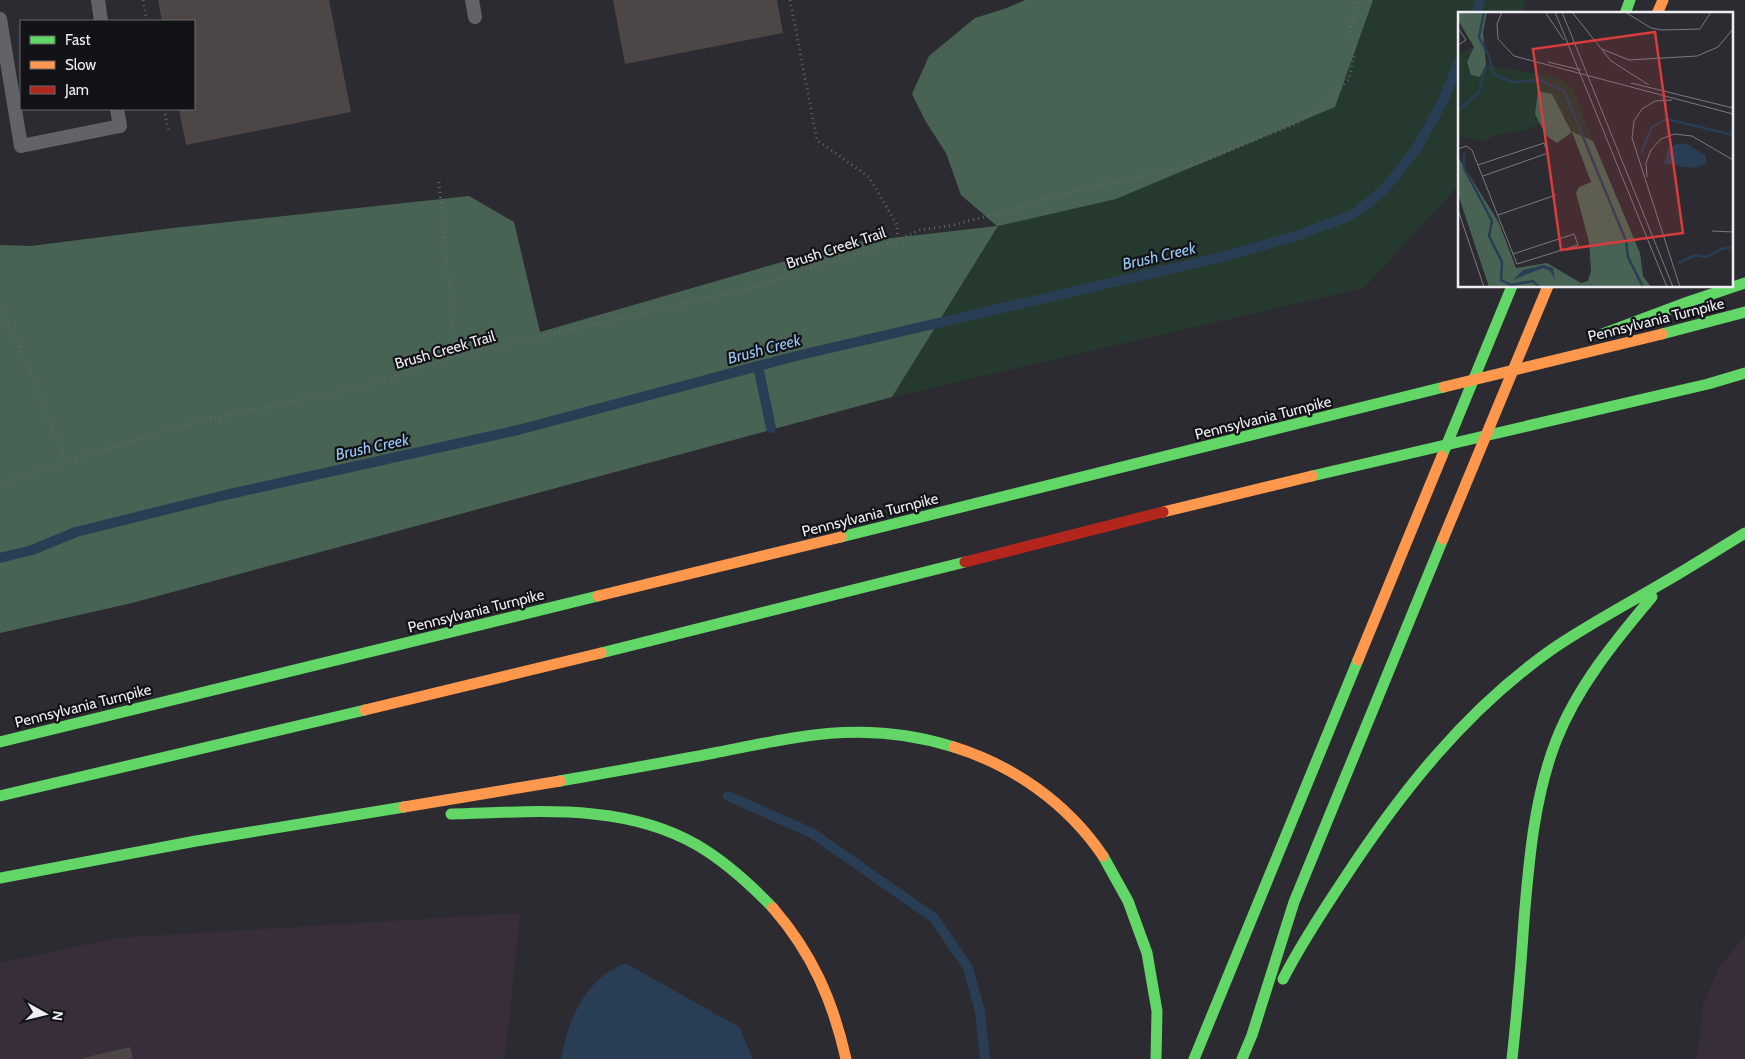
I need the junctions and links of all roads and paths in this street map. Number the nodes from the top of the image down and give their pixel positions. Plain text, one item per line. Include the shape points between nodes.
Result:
1 (98, 0) edge
2 (143, 0) edge
3 (472, 0) edge
4 (790, 0) edge
5 (1359, 0) edge
6 (1630, 0) edge
7 (1663, 0) edge
8 (1626, 12) edge
9 (1659, 12) edge
10 (475, 17) dead end
11 (0, 20) edge
12 (101, 20) edge
13 (147, 20) edge
14 (117, 110) edge
15 (164, 110) edge
16 (169, 133) dead end
17 (439, 182) dead end
18 (898, 240) junction
19 (1745, 284) edge
20 (1511, 288) edge
21 (1547, 288) edge
22 (0, 306) edge
23 (1745, 312) edge
24 (456, 356) junction
25 (1745, 373) edge
26 (1492, 375) junction
27 (66, 462) junction
28 (0, 484) edge
29 (1745, 533) edge
30 (1663, 583) junction
31 (0, 742) edge
32 (0, 796) edge
33 (350, 818) junction
34 (0, 878) edge
35 (1252, 1035) junction
36 (846, 1059) edge
37 (1156, 1059) edge
38 (1194, 1059) edge
39 (1242, 1059) edge
40 (1512, 1059) edge

1 - 12 lane
2 - 13 path
3 - 10 lane
4 - 18 path via 817,140 869,177 897,225
5 - 18 path, Brush Creek Trail via 1350,29 1354,54 1349,79 1298,123 1194,165 1056,194 1016,209 920,230
6 - 8 highway
7 - 9 highway
11 - 14 lane via 21,146 120,126
15 - 16 path
17 - 24 path
18 - 24 path, Brush Creek Trail via 748,289
19 - 26 highway
20 - 38 highway
21 - 35 highway via 1294,902
22 - 27 path via 20,346
23 - 26 highway, Pennsylvania Turnpike
24 - 27 path, Brush Creek Trail via 360,388 205,420
25 - 32 highway via 1243,492 542,668
26 - 31 highway, Pennsylvania Turnpike via 1052,486
27 - 28 path, Brush Creek Trail
29 - 30 highway
30 - 35 highway via 1550,651 1455,733 1376,830 1302,943
30 - 40 highway via 1583,688 1556,740 1546,770 1530,864
33 - 34 highway
33 - 36 highway via 575,812 638,822 696,844 745,880 787,924 820,978 833,1007
33 - 37 highway via 804,736 868,731 937,741 1014,771 1053,800 1084,829 1106,858 1140,928 1151,972 1157,1015
35 - 39 highway

